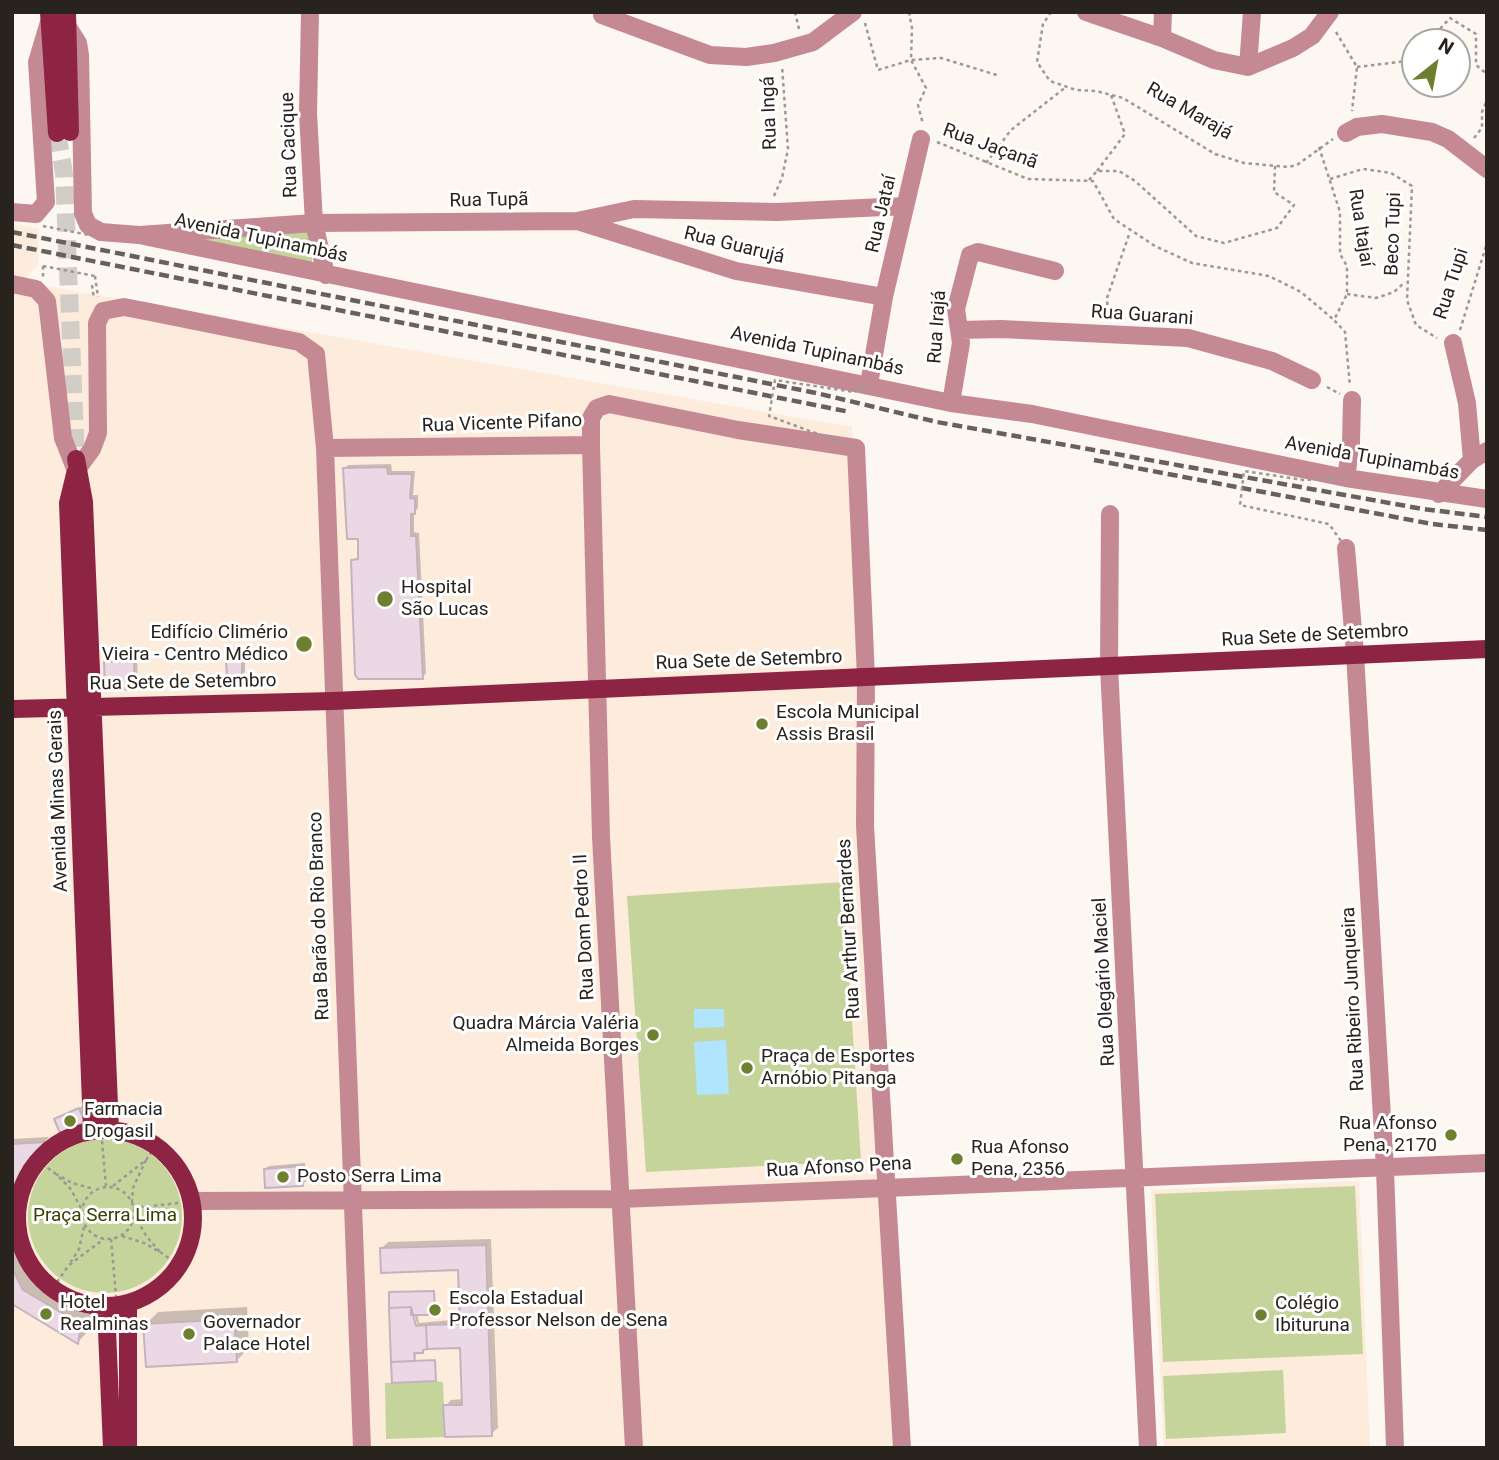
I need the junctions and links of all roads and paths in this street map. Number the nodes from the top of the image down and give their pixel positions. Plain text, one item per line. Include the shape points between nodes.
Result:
1 (310, 12) edge
2 (909, 12) edge
3 (1051, 12) edge
4 (1086, 12) edge
5 (1163, 12) edge
6 (1252, 12) edge
7 (602, 15) dead end
8 (1329, 15) edge
9 (49, 17) edge
10 (859, 17) edge
11 (68, 20) edge
12 (1441, 28) edge
13 (1466, 28) edge
14 (1471, 31) edge
15 (1162, 38) junction
16 (782, 52) junction
17 (911, 60) junction
18 (1401, 62) edge
19 (1248, 67) junction
20 (1356, 67) junction
21 (1487, 74) edge
22 (1000, 76) dead end
23 (1066, 87) junction
24 (1110, 93) junction
25 (1487, 100) edge
26 (1348, 132) junction
27 (921, 139) junction
28 (1319, 147) junction
29 (1462, 148) junction
30 (986, 163) junction
31 (1275, 166) junction
32 (1487, 169) edge
33 (1097, 171) junction
34 (1330, 179) junction
35 (1089, 180) junction
36 (905, 206) junction
37 (766, 211) junction
38 (12, 212) edge
39 (43, 217) junction
40 (577, 221) junction
41 (314, 223) junction
42 (1130, 232) junction
43 (89, 235) dead end
44 (139, 235) junction
45 (1487, 243) edge
46 (43, 266) dead end
47 (1055, 271) dead end
48 (326, 275) junction
49 (95, 276) dead end
50 (1406, 281) junction
51 (12, 285) edge
52 (1347, 294) junction
53 (884, 297) junction
54 (1107, 304) dead end
55 (1334, 320) junction
56 (960, 330) junction
57 (1453, 343) junction
58 (1312, 380) joint
59 (869, 384) junction
60 (1352, 400) junction
61 (951, 403) junction
62 (591, 445) junction
63 (325, 448) junction
64 (856, 448) junction
65 (1479, 456) edge
66 (76, 465) junction
67 (1346, 478) junction
68 (1439, 494) junction
69 (1487, 499) edge
70 (1110, 514) dead end
71 (1346, 548) joint
72 (1487, 649) edge
73 (1355, 654) junction
74 (1110, 667) junction
75 (866, 678) junction
76 (597, 688) junction
77 (333, 701) junction
78 (85, 706) junction
79 (12, 709) edge
80 (101, 1132) junction
81 (153, 1150) dead end
82 (146, 1160) junction
83 (1487, 1163) edge
84 (42, 1164) dead end
85 (1385, 1169) junction
86 (55, 1174) junction
87 (1136, 1177) junction
88 (106, 1186) junction
89 (887, 1186) junction
90 (111, 1187) junction
91 (97, 1188) junction
92 (621, 1199) junction
93 (352, 1201) junction
94 (190, 1202) junction
95 (132, 1203) junction
96 (133, 1208) junction
97 (82, 1212) junction
98 (134, 1215) junction
99 (17, 1220) edge
100 (84, 1224) junction
101 (119, 1236) junction
102 (108, 1238) junction
103 (160, 1252) junction
104 (174, 1262) dead end
105 (69, 1265) junction
106 (57, 1282) dead end
107 (117, 1303) junction
108 (112, 1448) edge
109 (128, 1448) edge
110 (362, 1448) edge
111 (634, 1448) edge
112 (902, 1448) edge
113 (1148, 1448) edge
114 (1395, 1448) edge

1 - 41 street, Rua Cacique via 308,113
2 - 17 path
3 - 23 path via 1043,24 1037,62 1050,81
4 - 15 street
5 - 15 street
6 - 19 street
7 - 16 street via 710,55
8 - 19 street via 1312,36
8 - 20 path
9 - 11 main road via 63,132
9 - 39 street via 37,62 46,197
10 - 16 street via 813,42
10 - 17 path via 878,70
11 - 44 street, Rua Tupã via 80,55 83,213 97,231
12 - 13 path via 1450,18
14 - 21 path via 1476,34 1476,65
15 - 19 street via 1214,60
16 - 37 path, Rua Ingá via 788,149 782,178
17 - 22 path via 941,58
17 - 27 path via 926,88 918,105 924,119
18 - 20 path
20 - 26 path
23 - 24 path, Rua Marajá
23 - 30 path via 1011,130
24 - 31 path, Rua Marajá via 1215,154
24 - 33 path via 1125,134
25 - 29 path via 1482,128
26 - 28 path, Rua Marajá
26 - 29 street via 1369,125 1394,126 1432,132
27 - 30 path, Rua Jaçanã via 944,143
27 - 36 street, Rua Jataí
28 - 31 path, Rua Marajá via 1297,165
28 - 34 path, Rua Itajaí
29 - 32 street
30 - 35 path, Rua Jaçanã via 1028,178
31 - 33 path via 1274,192 1294,205 1277,228 1224,243 1196,236 1135,180 1119,171
33 - 35 path
34 - 50 path, Beco Tupi via 1363,169 1391,173 1412,186
34 - 52 path, Rua Itajaí via 1340,212 1340,254 1347,266
35 - 42 path via 1114,219
36 - 37 street, Rua Tupã
36 - 53 street, Rua Jataí
37 - 40 street, Rua Tupã via 634,209
38 - 39 street
39 - 43 path, bridge
40 - 41 street, Rua Tupã
40 - 53 street, Rua Guarujá via 736,271
41 - 44 street, Rua Tupã
41 - 48 street, Rua Cacique
42 - 54 path
42 - 55 path via 1192,263 1269,276 1301,292
44 - 48 street, Avenida Tupinambás
45 - 57 path, Rua Tupi via 1465,322
46 - 49 path, bridge
47 - 56 street, Rua Irajá via 978,252 970,255 956,309
48 - 59 street, Avenida Tupinambás
50 - 52 path via 1394,292 1376,298
50 - 57 path, Beco Tupi via 1416,325 1429,336
51 - 66 street, Avenida Minas Gerais via 36,289 49,310 63,438
52 - 55 path, Rua Itajaí
53 - 59 street, Rua Jataí
55 - 60 path via 1345,332
56 - 58 street, Rua Guarani via 1188,338 1272,361
56 - 61 street, Rua Irajá
57 - 65 street, Rua Tupi
58 - 60 path
59 - 61 street, Avenida Tupinambás
59 - 64 path, bridge via 854,392 775,380 769,416
60 - 67 street
61 - 67 street, Avenida Tupinambás via 1032,414
62 - 63 street, Rua Vicente Pifano
62 - 64 street, Rua Vicente Pifano via 591,418 597,408 609,404
62 - 76 street, Rua Dom Pedro II
63 - 66 street, Rua Barão do Rio Branco via 316,354 299,342 124,307 103,311 97,323 98,433 92,449
63 - 77 street, Rua Barão do Rio Branco
64 - 75 street, Rua Arthur Bernardes
65 - 68 street
66 - 78 main road, Avenida Minas Gerais via 83,502
67 - 68 street, Avenida Tupinambás
67 - 71 path, bridge via 1304,480 1244,471 1240,505 1329,524
68 - 69 street, Avenida Tupinambás
70 - 74 street, Rua Olegário Maciel
71 - 73 street, Rua Ribeiro Junqueira
72 - 73 main road, Rua Sete de Setembro
73 - 74 main road, Rua Sete de Setembro
73 - 85 street, Rua Ribeiro Junqueira
74 - 75 main road, Rua Sete de Setembro
74 - 87 street, Rua Olegário Maciel
75 - 76 main road, Rua Sete de Setembro
75 - 89 street, Rua Arthur Bernardes via 865,825
76 - 77 main road, Rua Sete de Setembro
76 - 92 street, Rua Dom Pedro II
77 - 78 main road, Rua Sete de Setembro
77 - 93 street, Rua Barão do Rio Branco
78 - 79 main road, Rua Sete de Setembro
78 - 80 main road, Avenida Minas Gerais
80 - 88 path
80 - 94 main road via 138,1136 163,1151 182,1174
80 - 99 main road via 62,1140 43,1154 19,1196
81 - 82 path
82 - 90 path
82 - 95 path
83 - 85 street, Rua Afonso Pena
84 - 86 path
85 - 87 street, Rua Afonso Pena
85 - 114 street, Rua Ribeiro Junqueira
86 - 91 path
86 - 97 path
87 - 89 street, Rua Afonso Pena
87 - 113 street, Rua Olegário Maciel
88 - 90 path
88 - 91 path
89 - 92 street, Rua Afonso Pena
89 - 112 street, Rua Arthur Bernardes
90 - 95 path via 123,1191
91 - 97 path
92 - 93 street, Rua Afonso Pena
92 - 111 street, Rua Dom Pedro II
93 - 94 street, Rua Afonso Pena
93 - 110 street, Rua Barão do Rio Branco
94 - 96 path
94 - 107 main road via 194,1228 187,1254 173,1276 153,1293
95 - 96 path
96 - 98 path
97 - 99 path
97 - 100 path
98 - 101 path via 130,1228
98 - 103 path
99 - 107 main road via 29,1264 44,1282 83,1304
100 - 102 path via 92,1234
100 - 105 path via 83,1238
101 - 102 path
101 - 103 path
102 - 105 path
102 - 107 path
103 - 104 path
105 - 106 path
107 - 108 main road
107 - 109 main road

